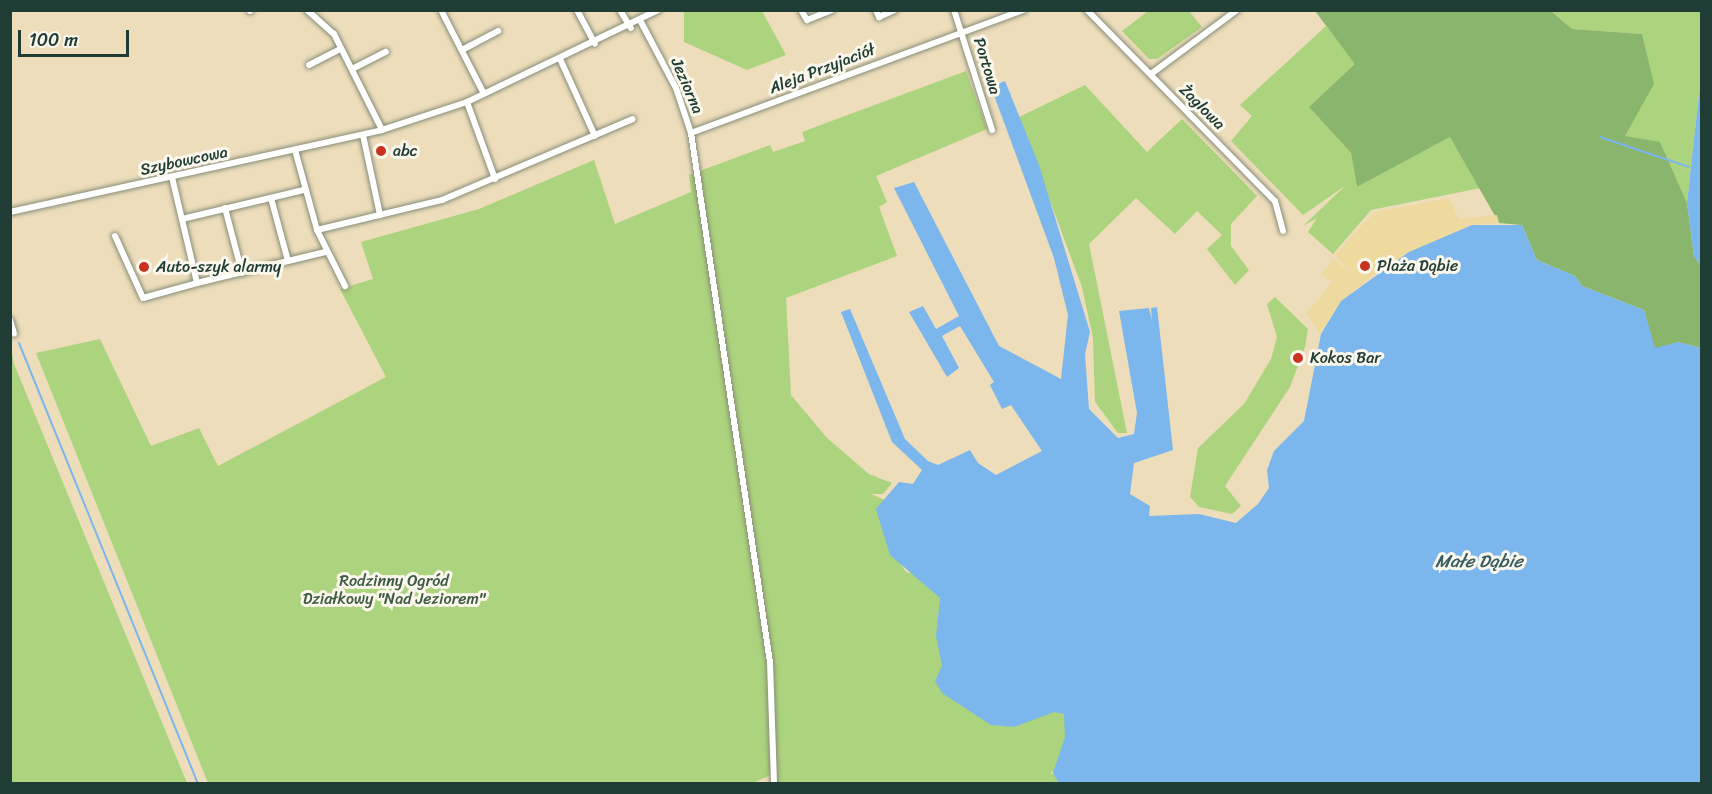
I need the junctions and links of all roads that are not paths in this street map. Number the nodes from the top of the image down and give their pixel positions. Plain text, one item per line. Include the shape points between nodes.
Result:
1 (307, 10) edge
2 (441, 10) edge
3 (577, 10) edge
4 (620, 10) edge
5 (658, 10) edge
6 (801, 10) edge
7 (832, 10) edge
8 (876, 10) edge
9 (895, 10) edge
10 (954, 10) edge
11 (1024, 10) edge
12 (1087, 10) edge
13 (1237, 10) edge
14 (641, 22) junction
15 (631, 28) junction
16 (962, 30) junction
17 (498, 31) dead end
18 (595, 45) junction
19 (341, 49) junction
20 (462, 50) junction
21 (386, 52) dead end
22 (561, 61) junction
23 (309, 65) dead end
24 (351, 69) junction
25 (1151, 74) junction
26 (484, 94) junction
27 (467, 102) junction
28 (633, 119) dead end
29 (382, 129) junction
30 (992, 130) dead end
31 (691, 133) junction
32 (363, 135) junction
33 (595, 136) junction
34 (295, 150) junction
35 (172, 177) junction
36 (495, 179) junction
37 (304, 190) junction
38 (271, 198) junction
39 (225, 208) junction
40 (10, 212) edge
41 (380, 214) junction
42 (182, 219) junction
43 (317, 230) junction
44 (1283, 231) dead end
45 (115, 236) dead end
46 (325, 252) junction
47 (288, 261) junction
48 (242, 273) junction
49 (197, 283) junction
50 (345, 286) dead end
51 (10, 320) edge
52 (14, 333) dead end
53 (774, 783) edge

1 - 19 street via 328,26
2 - 20 street
3 - 18 street
4 - 15 street
5 - 14 street, Szybowcowa
6 - 7 street via 807,20
8 - 9 street via 879,17
10 - 16 street, Portowa
11 - 16 street
12 - 25 street, Żaglowa
13 - 25 street
14 - 15 street, Szybowcowa
14 - 31 street, Jeziorna via 676,88
15 - 18 street, Szybowcowa
16 - 30 street, Portowa
16 - 31 street, Aleja Przyjaciół
17 - 20 street
18 - 22 street, Szybowcowa
19 - 23 street
19 - 24 street
20 - 26 street
21 - 24 street
22 - 26 street, Szybowcowa
22 - 33 street
24 - 29 street
25 - 44 street, Żaglowa via 1275,201
26 - 27 street, Szybowcowa
27 - 29 street, Szybowcowa
27 - 36 street
28 - 33 street
29 - 32 street, Szybowcowa
31 - 53 street, Jeziorna via 770,662
32 - 34 street, Szybowcowa
32 - 41 street
33 - 36 street
34 - 35 street, Szybowcowa
34 - 37 street
35 - 40 street, Szybowcowa
35 - 42 street
36 - 41 street via 442,200
37 - 38 street
37 - 43 street
38 - 39 street
38 - 47 street
39 - 42 street
39 - 48 street
41 - 43 street
42 - 49 street
43 - 46 street
45 - 49 street via 143,298
46 - 47 street
46 - 50 street
47 - 48 street
48 - 49 street
51 - 52 street

